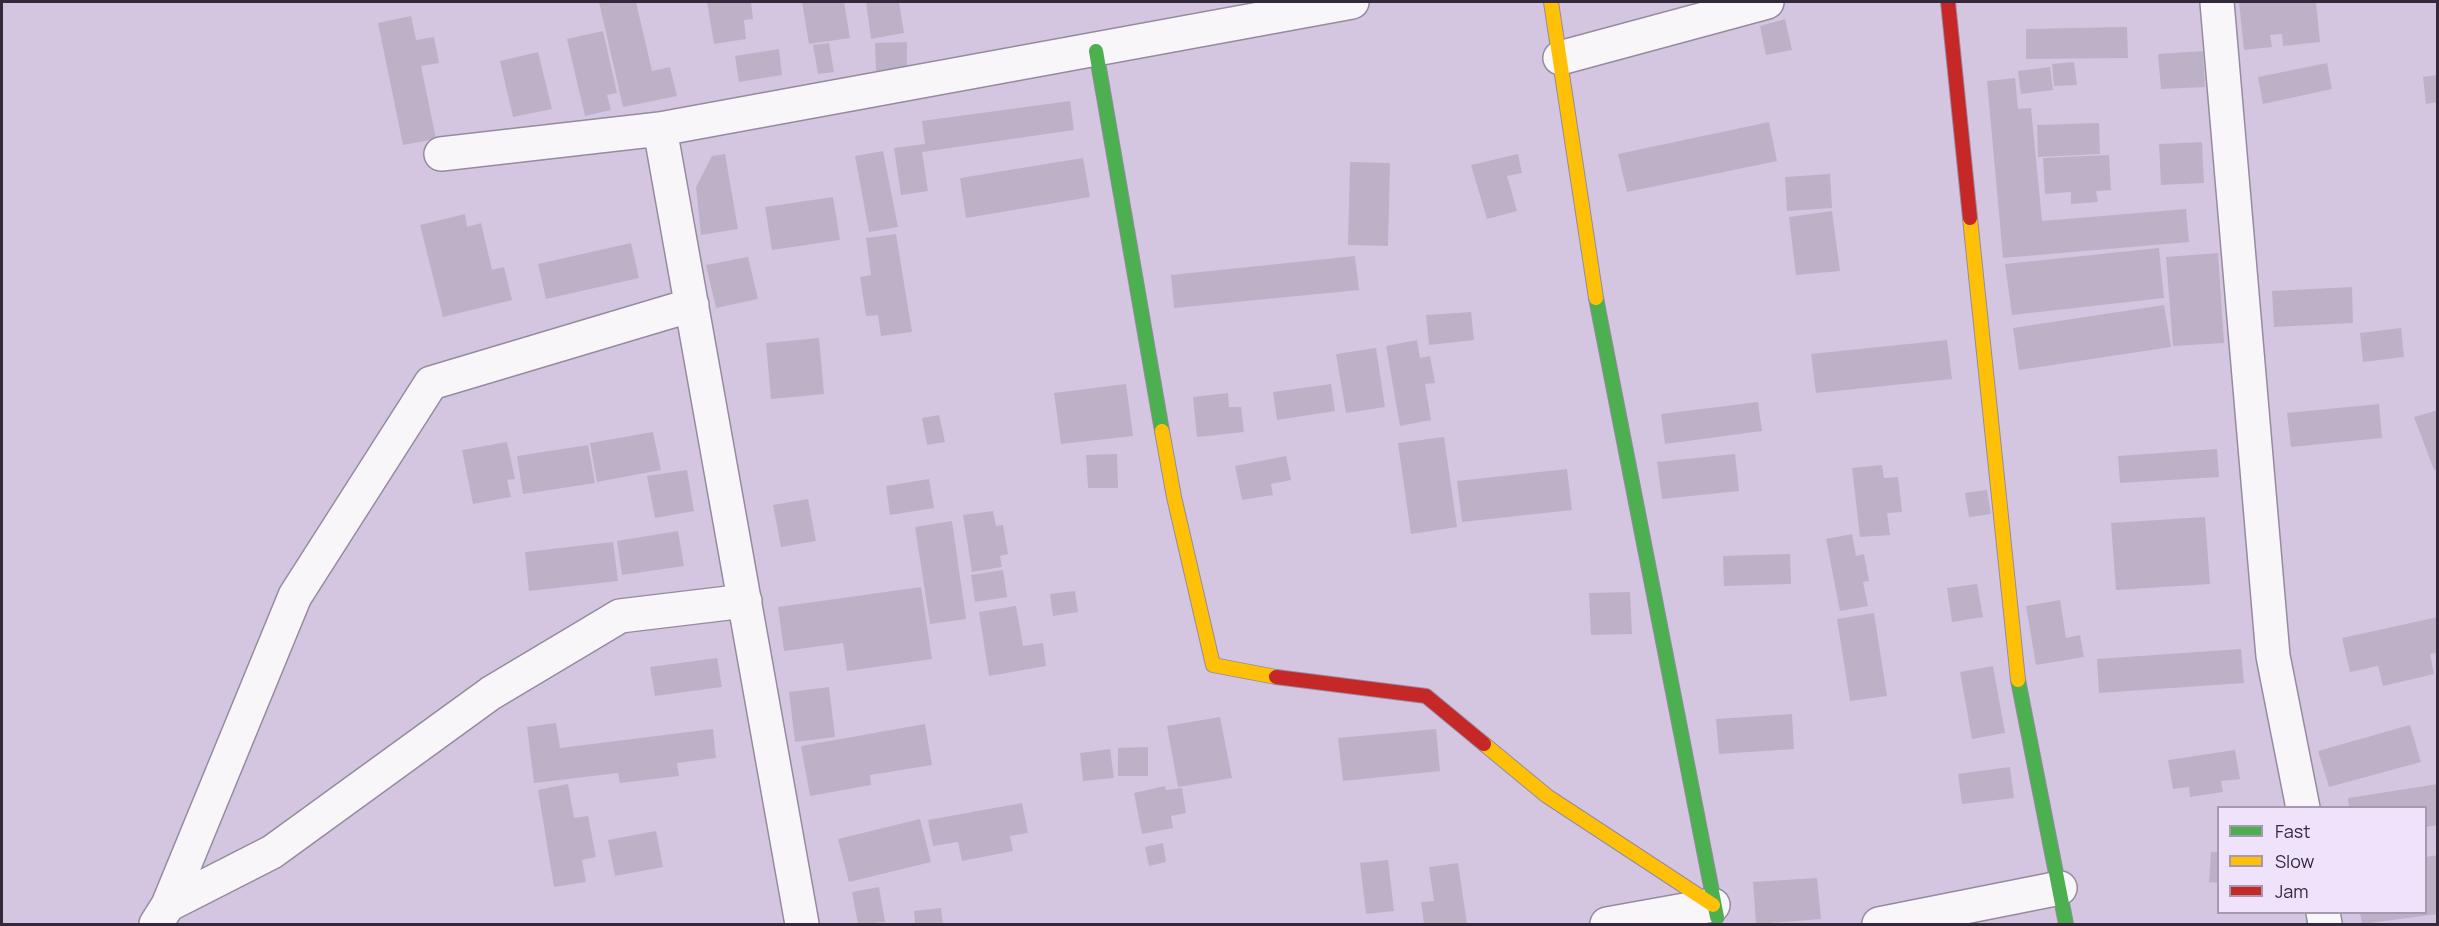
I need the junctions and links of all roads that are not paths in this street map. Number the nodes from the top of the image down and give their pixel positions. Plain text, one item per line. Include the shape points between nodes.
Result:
1 (1352, 2) edge
2 (1551, 2) edge
3 (1767, 2) edge
4 (1948, 2) edge
5 (2217, 2) edge
6 (1096, 51) junction
7 (1560, 58) junction
8 (660, 129) junction
9 (441, 154) dead end
10 (692, 305) junction
11 (745, 601) junction
12 (2302, 806) edge
13 (2060, 888) junction
14 (162, 915) edge
15 (1716, 915) edge
16 (802, 924) edge
17 (1608, 924) edge
18 (1879, 924) edge
19 (2066, 924) edge

1 - 6 street
2 - 7 street
3 - 7 street
4 - 13 street via 2018,681
5 - 12 street via 2272,656
6 - 8 street
6 - 15 street via 1174,497 1213,665 1299,682 1426,696 1547,796
7 - 15 street via 1597,304
8 - 9 street
8 - 10 street
10 - 11 street
10 - 14 street via 431,382 295,596
11 - 14 street via 620,616 491,693 272,852
11 - 16 street
13 - 18 street
13 - 19 street
15 - 17 street

